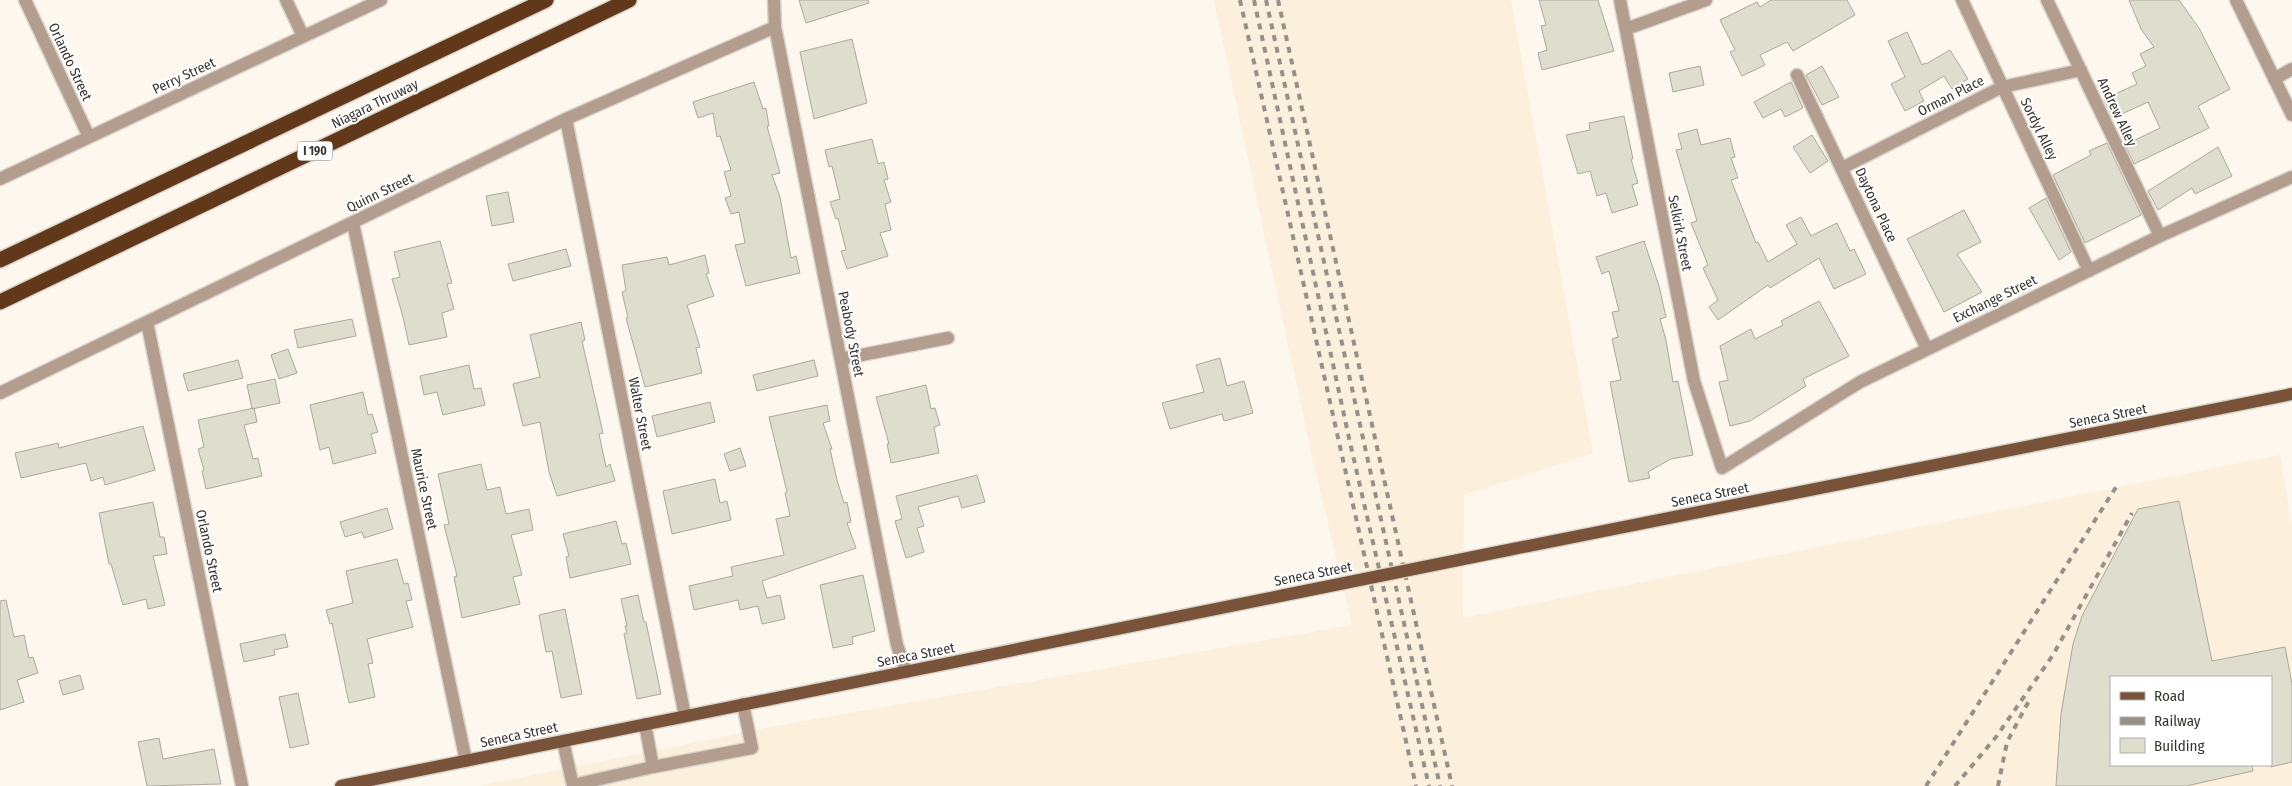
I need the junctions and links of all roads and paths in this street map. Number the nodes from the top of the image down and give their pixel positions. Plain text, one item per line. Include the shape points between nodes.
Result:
1 (25, 0) edge
2 (286, 0) edge
3 (381, 0) edge
4 (546, 0) edge
5 (629, 0) edge
6 (774, 0) edge
7 (1620, 0) edge
8 (1706, 0) edge
9 (1962, 0) edge
10 (2047, 0) edge
11 (2236, 0) edge
12 (775, 27) junction
13 (1626, 29) junction
14 (303, 36) junction
15 (2292, 69) edge
16 (2081, 70) junction
17 (1797, 74) dead end
18 (2274, 79) junction
19 (2002, 87) junction
20 (2292, 116) edge
21 (566, 118) junction
22 (89, 137) junction
23 (1842, 168) junction
24 (2292, 178) edge
25 (0, 179) edge
26 (353, 223) junction
27 (2160, 236) junction
28 (0, 260) edge
29 (2089, 270) junction
30 (0, 302) edge
31 (147, 322) junction
32 (948, 338) dead end
33 (1927, 349) junction
34 (841, 359) junction
35 (0, 393) edge
36 (2292, 394) edge
37 (1722, 468) joint
38 (906, 672) junction
39 (743, 704) junction
40 (685, 716) junction
41 (645, 724) junction
42 (563, 741) junction
43 (466, 761) junction
44 (653, 767) junction
45 (573, 785) edge
46 (242, 786) edge
47 (341, 786) edge

1 - 22 street, Orlando Street
2 - 14 street
3 - 14 street, Perry Street
4 - 28 highway, Niagara Thruway
5 - 30 highway, Niagara Thruway / I 190
6 - 12 street, Peabody Street
7 - 13 street, Selkirk Street
8 - 13 street
9 - 19 street, Sordyl Alley
10 - 16 street, Andrew Alley
11 - 18 street
12 - 21 street, Quinn Street
12 - 34 street, Peabody Street
13 - 37 street, Selkirk Street via 1694,381
14 - 22 street, Perry Street
15 - 18 street
16 - 19 street, Orman Place
16 - 27 street, Andrew Alley
17 - 23 street, Daytona Place
18 - 20 street
19 - 23 street, Orman Place
19 - 29 street, Sordyl Alley
21 - 26 street, Quinn Street
21 - 40 street, Walter Street
22 - 25 street, Perry Street
23 - 33 street, Daytona Place
24 - 27 street, Exchange Street
26 - 31 street, Quinn Street
26 - 43 street, Maurice Street
27 - 29 street, Exchange Street
29 - 33 street, Exchange Street
31 - 35 street, Quinn Street
31 - 46 street, Orlando Street
32 - 34 street
33 - 37 street, Exchange Street via 1860,382
34 - 38 street, Peabody Street via 897,645
36 - 38 main road, Seneca Street, bridge
38 - 39 main road, Seneca Street
39 - 40 main road, Seneca Street
39 - 44 street via 752,748
40 - 41 main road, Seneca Street
41 - 42 main road, Seneca Street
41 - 44 street
42 - 43 main road, Seneca Street
42 - 45 street
43 - 47 main road, Seneca Street
44 - 45 street

